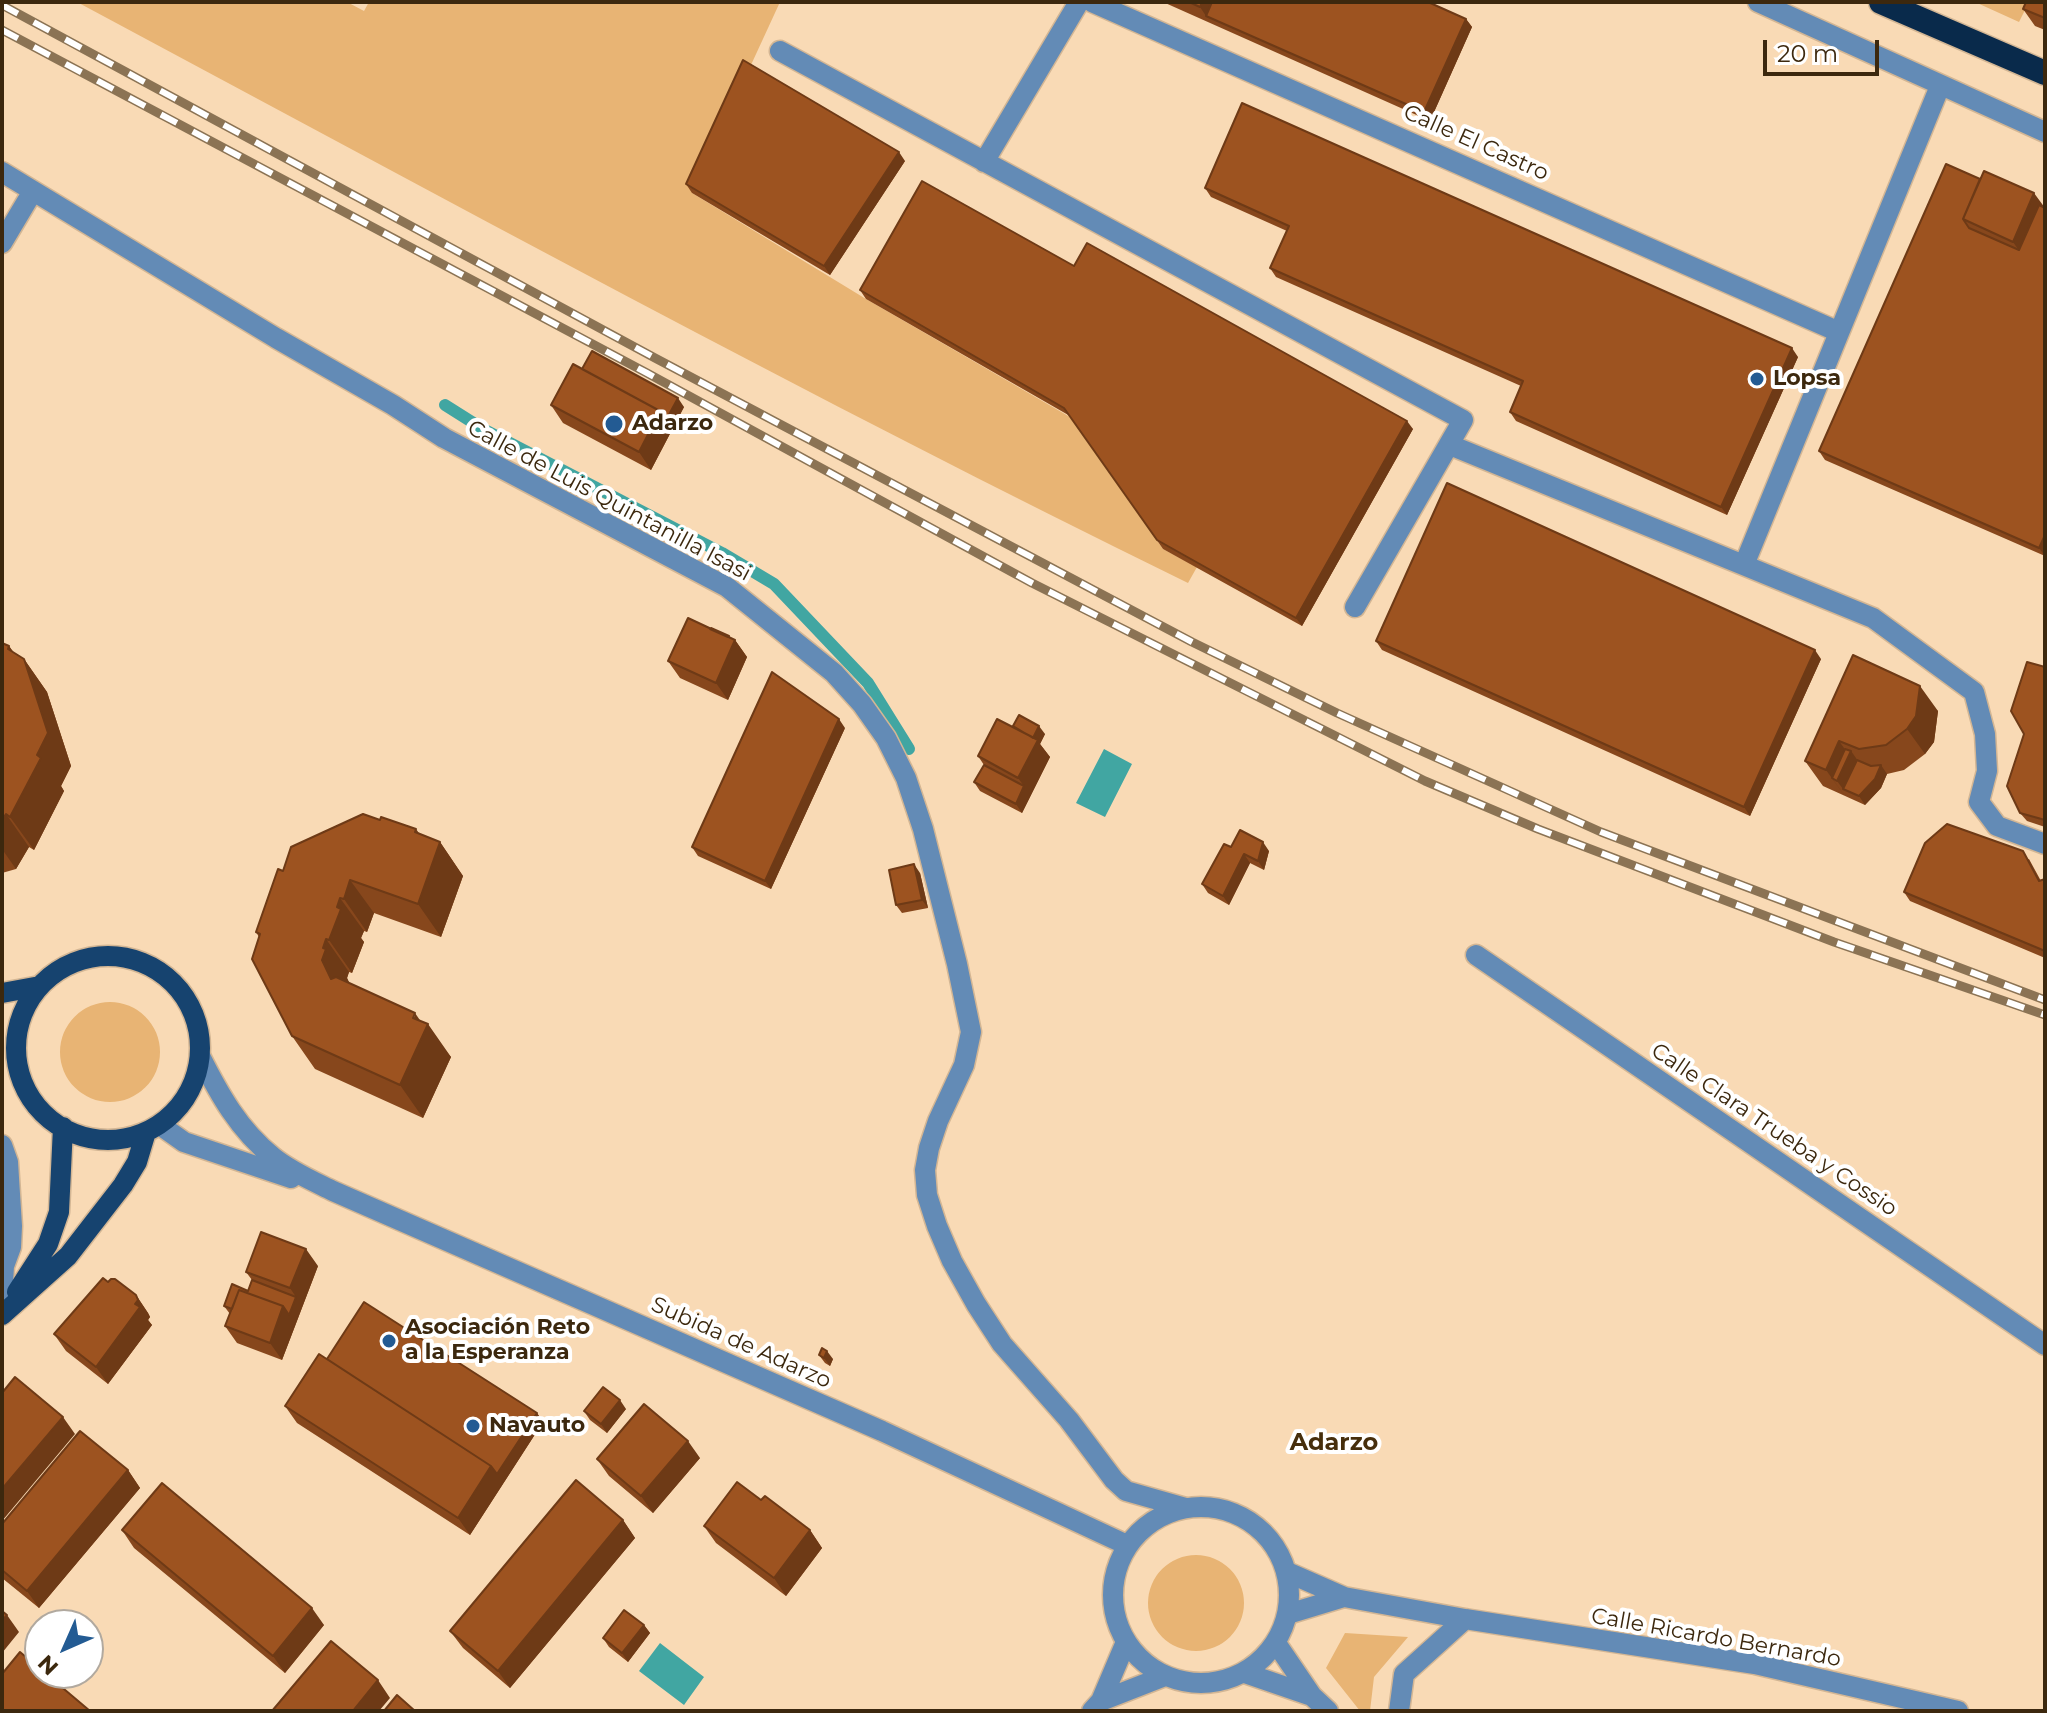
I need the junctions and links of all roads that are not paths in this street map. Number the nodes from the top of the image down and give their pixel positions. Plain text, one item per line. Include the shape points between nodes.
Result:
1 (1079, 2) edge
2 (1092, 2) edge
3 (1758, 2) edge
4 (1881, 2) edge
5 (780, 51) dead end
6 (2045, 73) edge
7 (1940, 86) junction
8 (2045, 132) edge
9 (984, 162) junction
10 (2, 172) edge
11 (33, 191) junction
12 (2, 243) edge
13 (1839, 332) junction
14 (1450, 445) junction
15 (1744, 565) junction
16 (1355, 607) dead end
17 (2045, 844) edge
18 (1476, 955) dead end
19 (40, 986) junction
20 (2, 993) edge
21 (200, 1056) junction
22 (12, 1081) edge
23 (63, 1127) junction
24 (153, 1128) junction
25 (2, 1145) edge
26 (333, 1191) junction
27 (2, 1300) edge
28 (2, 1314) edge
29 (2045, 1345) edge
30 (1186, 1508) junction
31 (1127, 1545) junction
32 (1287, 1572) junction
33 (1344, 1597) junction
34 (1288, 1614) junction
35 (1465, 1619) junction
36 (1126, 1642) junction
37 (1276, 1643) junction
38 (1245, 1673) junction
39 (1165, 1676) junction
40 (1312, 1696) junction
41 (1096, 1706) edge
42 (1328, 1711) edge
43 (1399, 1711) edge
44 (1958, 1711) edge

1 - 9 street
2 - 13 street, Calle El Castro
3 - 7 street
4 - 6 highway
5 - 9 street
7 - 8 street
7 - 13 street
9 - 14 street via 1463,420
10 - 11 street, Calle de Luis Quintanilla Isasi
11 - 12 street
11 - 30 street, Calle de Luis Quintanilla Isasi via 444,438 727,587 834,673 862,704 906,778 923,829 971,1032 925,1170 937,1226 1002,1344 1114,1480 1126,1491
13 - 15 street
14 - 15 street
14 - 16 street
15 - 17 street via 1873,618 1974,692 1985,734 1987,771 1979,802 1997,826
18 - 29 street, Calle Clara Trueba y Cossio
19 - 20 main road
19 - 21 main road via 69,965 96,956 126,958 153,968 187,999 200,1035
19 - 22 main road via 18,1033
21 - 24 main road via 191,1090 176,1111
21 - 26 street, Subida de Adarzo via 224,1103 255,1140 274,1158
22 - 23 main road
23 - 24 main road via 112,1140
23 - 28 main road via 59,1212 52,1234
24 - 26 street, Subida de Adarzo
24 - 28 main road via 123,1185 68,1256
25 - 27 street via 12,1226
26 - 31 street, Subida de Adarzo via 869,1425
30 - 31 street via 1143,1527
30 - 32 street via 1212,1507 1237,1514 1276,1548
31 - 36 street via 1112,1593
32 - 33 street
32 - 34 street
33 - 34 street
33 - 35 street, Calle Ricardo Bernardo
34 - 37 street
35 - 43 street via 1404,1674
35 - 44 street, Calle Ricardo Bernardo via 1755,1664
36 - 39 street via 1142,1662
36 - 41 street
37 - 38 street
37 - 40 street
38 - 39 street via 1219,1682
38 - 40 street
39 - 41 street
40 - 42 street

